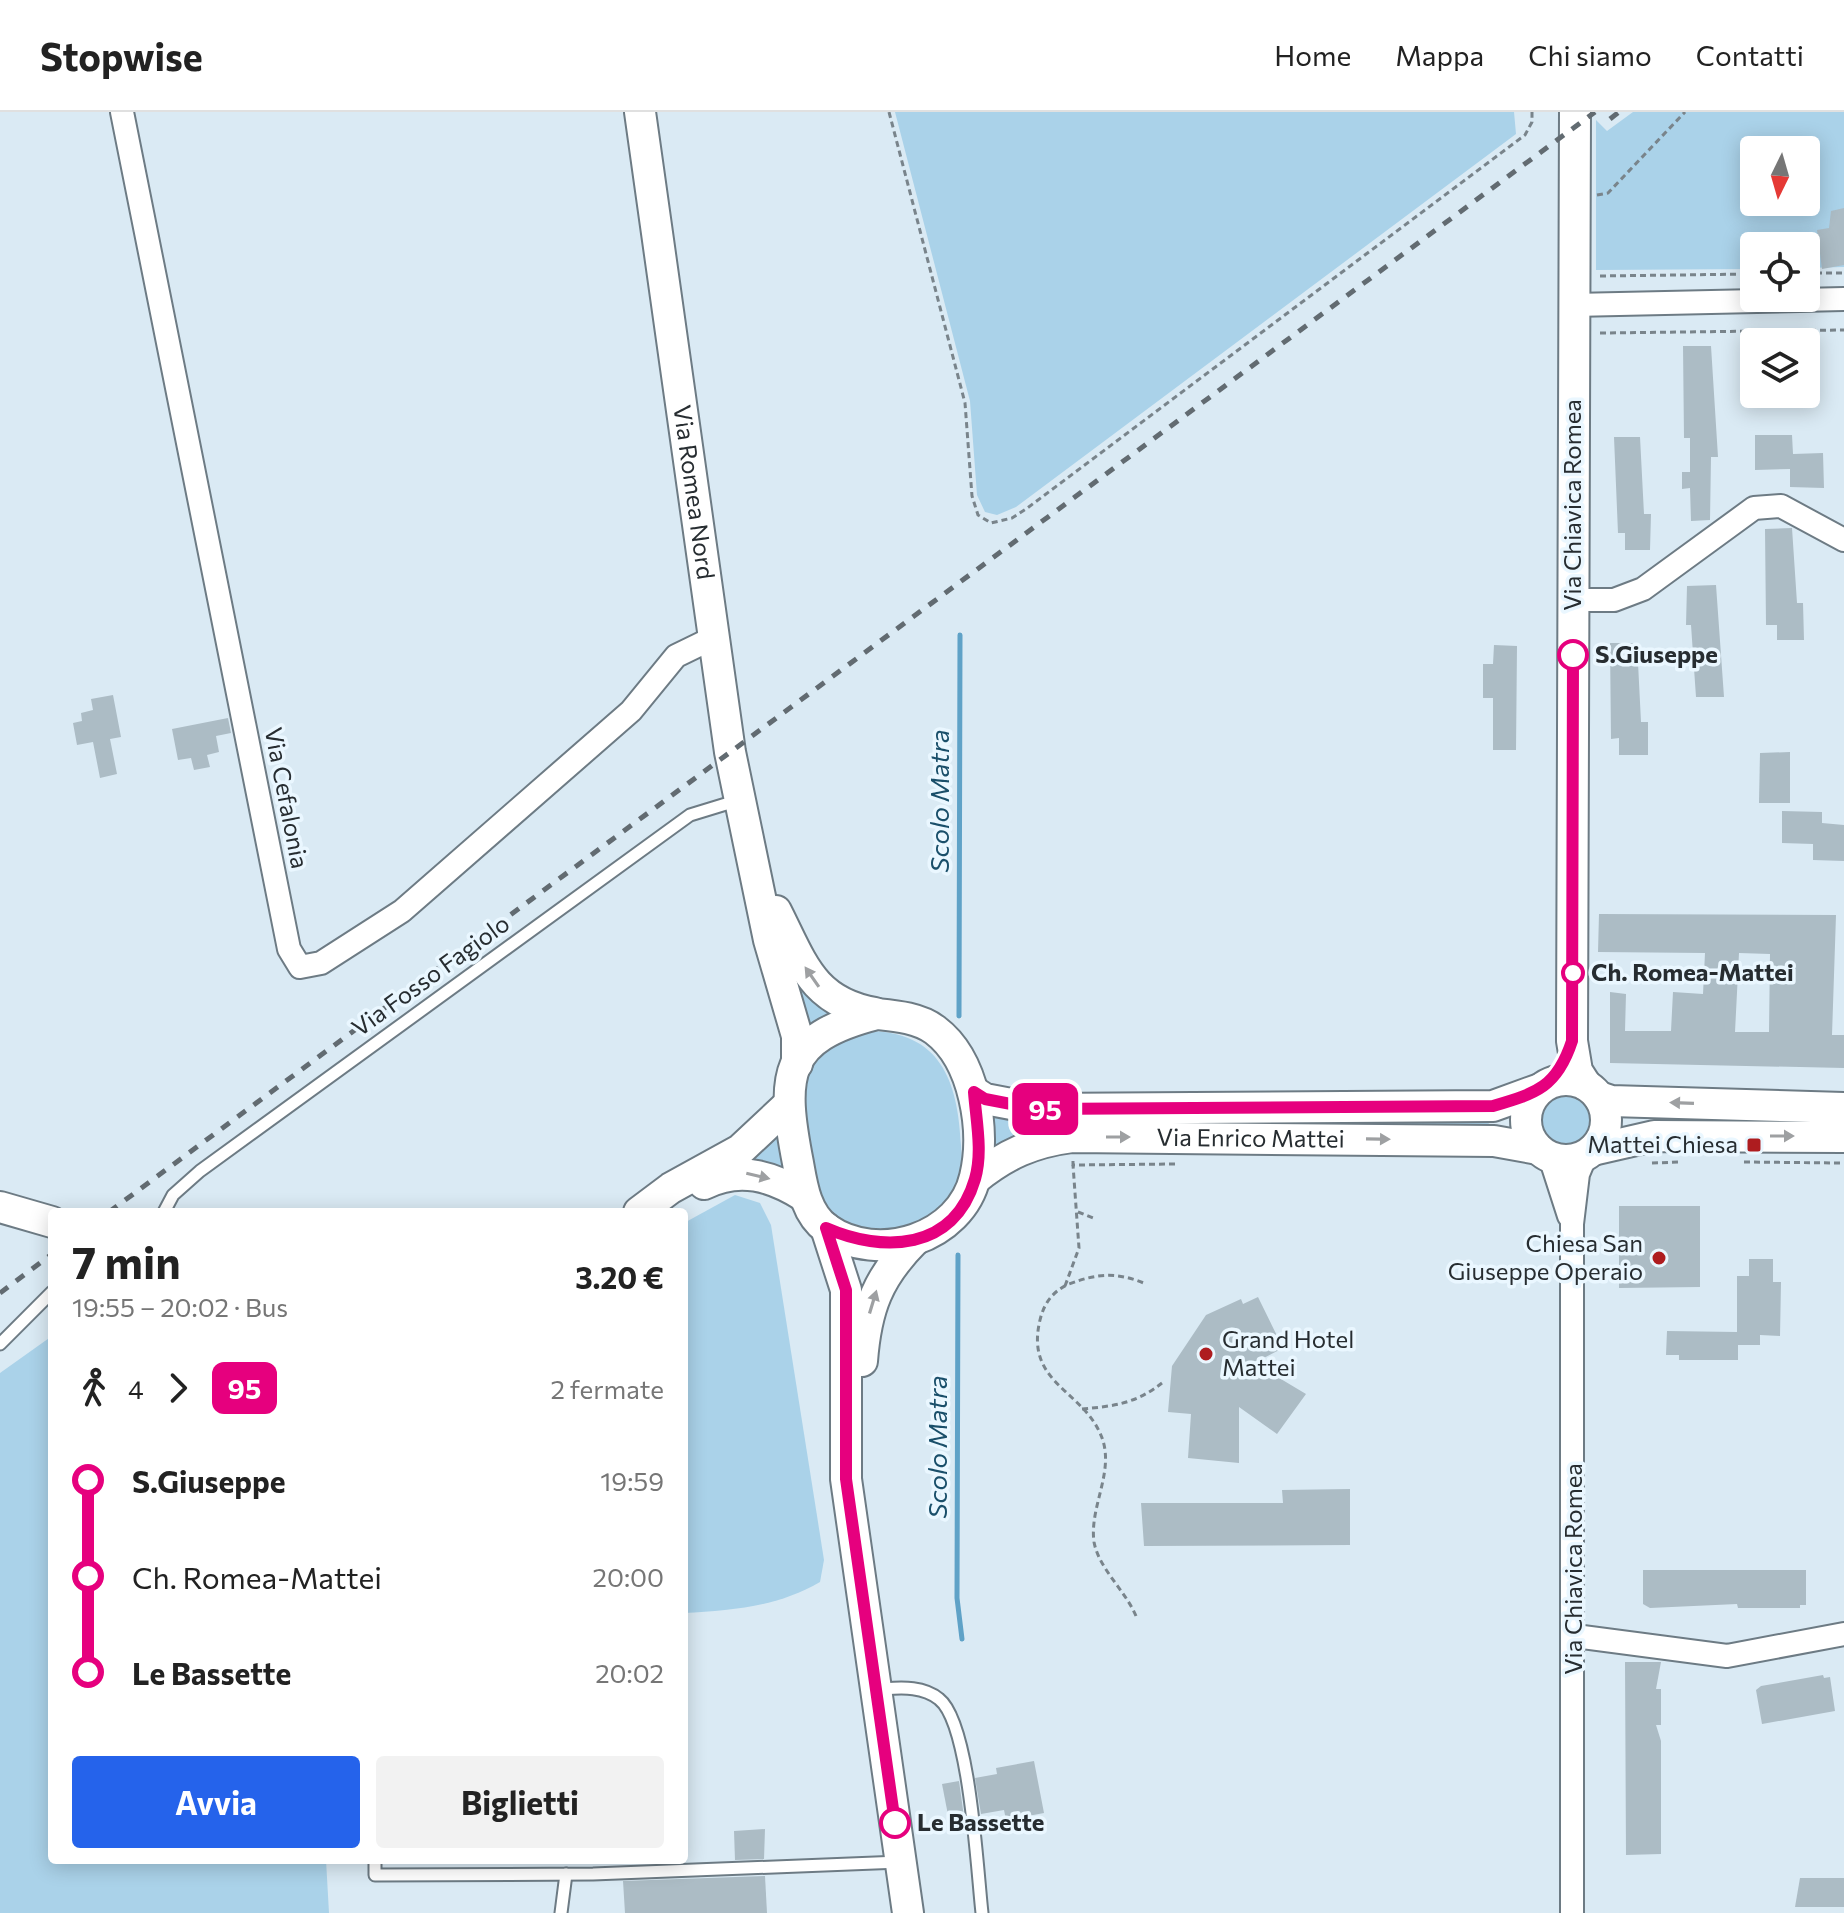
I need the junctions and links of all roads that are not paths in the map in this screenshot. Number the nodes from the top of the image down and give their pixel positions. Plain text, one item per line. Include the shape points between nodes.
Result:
1 (122, 112) edge
2 (1575, 112) edge
3 (642, 116) edge
4 (1844, 299) edge
5 (1573, 305) junction
6 (1844, 540) edge
7 (1572, 600) junction
8 (713, 638) junction
9 (740, 800) junction
10 (755, 871) junction
11 (877, 1014) junction
12 (1572, 1041) junction
13 (797, 1064) junction
14 (1545, 1086) junction
15 (1593, 1091) junction
16 (974, 1092) junction
17 (787, 1106) junction
18 (1844, 1108) edge
19 (1844, 1137) edge
20 (1590, 1152) junction
21 (1544, 1153) junction
22 (975, 1179) junction
23 (804, 1196) junction
24 (0, 1207) edge
25 (648, 1207) edge
26 (166, 1208) edge
27 (48, 1221) edge
28 (1572, 1224) junction
29 (826, 1228) junction
30 (915, 1240) junction
31 (48, 1296) edge
32 (0, 1344) edge
33 (848, 1433) junction
34 (1844, 1634) edge
35 (1575, 1636) junction
36 (873, 1689) junction
37 (901, 1862) junction
38 (375, 1864) edge
39 (566, 1874) junction
40 (561, 1913) edge
41 (908, 1913) edge
42 (982, 1913) edge
43 (1572, 1913) edge

1 - 8 street, Via Cefalonia via 289,949 300,967 321,963 402,911 631,711 676,656
2 - 5 main road, Via Chiavica Romea
3 - 8 main road, Via Romea Nord
4 - 5 street
5 - 7 main road, Via Chiavica Romea
6 - 7 street via 1781,506 1754,508 1643,589 1614,600
7 - 12 main road, Via Chiavica Romea
8 - 9 main road, Via Romea Nord
9 - 10 main road, Via Romea Nord
9 - 26 lane, Via Fosso Fagiolo via 690,815 200,1171
11 -> 10 main road, Via Romea Nord via 854,1009 817,987
10 - 13 main road, Via Romea Nord via 795,1025
11 - 13 main road via 838,1024 808,1046
11 - 16 main road via 911,1018 935,1030 952,1048
12 - 14 main road, Via Chiavica Romea via 1564,1066
12 - 15 main road, Via Chiavica Romea via 1577,1071
13 - 17 main road
14 - 15 main road via 1562,1080
14 - 16 main road, Via Enrico Mattei via 1493,1106 1037,1109
14 - 21 main road via 1527,1107 1525,1118
18 -> 15 main road via 1611,1101
15 - 20 main road via 1606,1119 1601,1141
16 - 22 main road
17 - 23 main road
17 - 25 main road via 740,1150 671,1188
20 -> 19 main road via 1654,1136
20 - 21 main road via 1574,1159
20 - 28 street, Via Chiavica Romea via 1578,1174
22 -> 21 main road, Via Enrico Mattei via 1002,1157 1040,1141 1072,1137 1494,1141
21 - 28 street, Via Chiavica Romea
22 - 30 main road via 951,1219
25 -> 23 main road via 731,1174 750,1173
23 - 29 main road
24 - 27 main road
28 - 35 street, Via Chiavica Romea
29 - 30 main road via 879,1245
29 - 33 main road via 846,1290
33 -> 30 main road via 873,1296 892,1263
31 - 32 lane
33 - 36 main road via 846,1479
34 - 35 street via 1727,1656
35 - 43 street, Via Chiavica Romea
36 - 37 main road
36 - 42 lane via 912,1687 938,1699 955,1720
37 - 39 lane
37 - 41 main road
38 - 39 lane via 375,1875
39 - 40 lane

